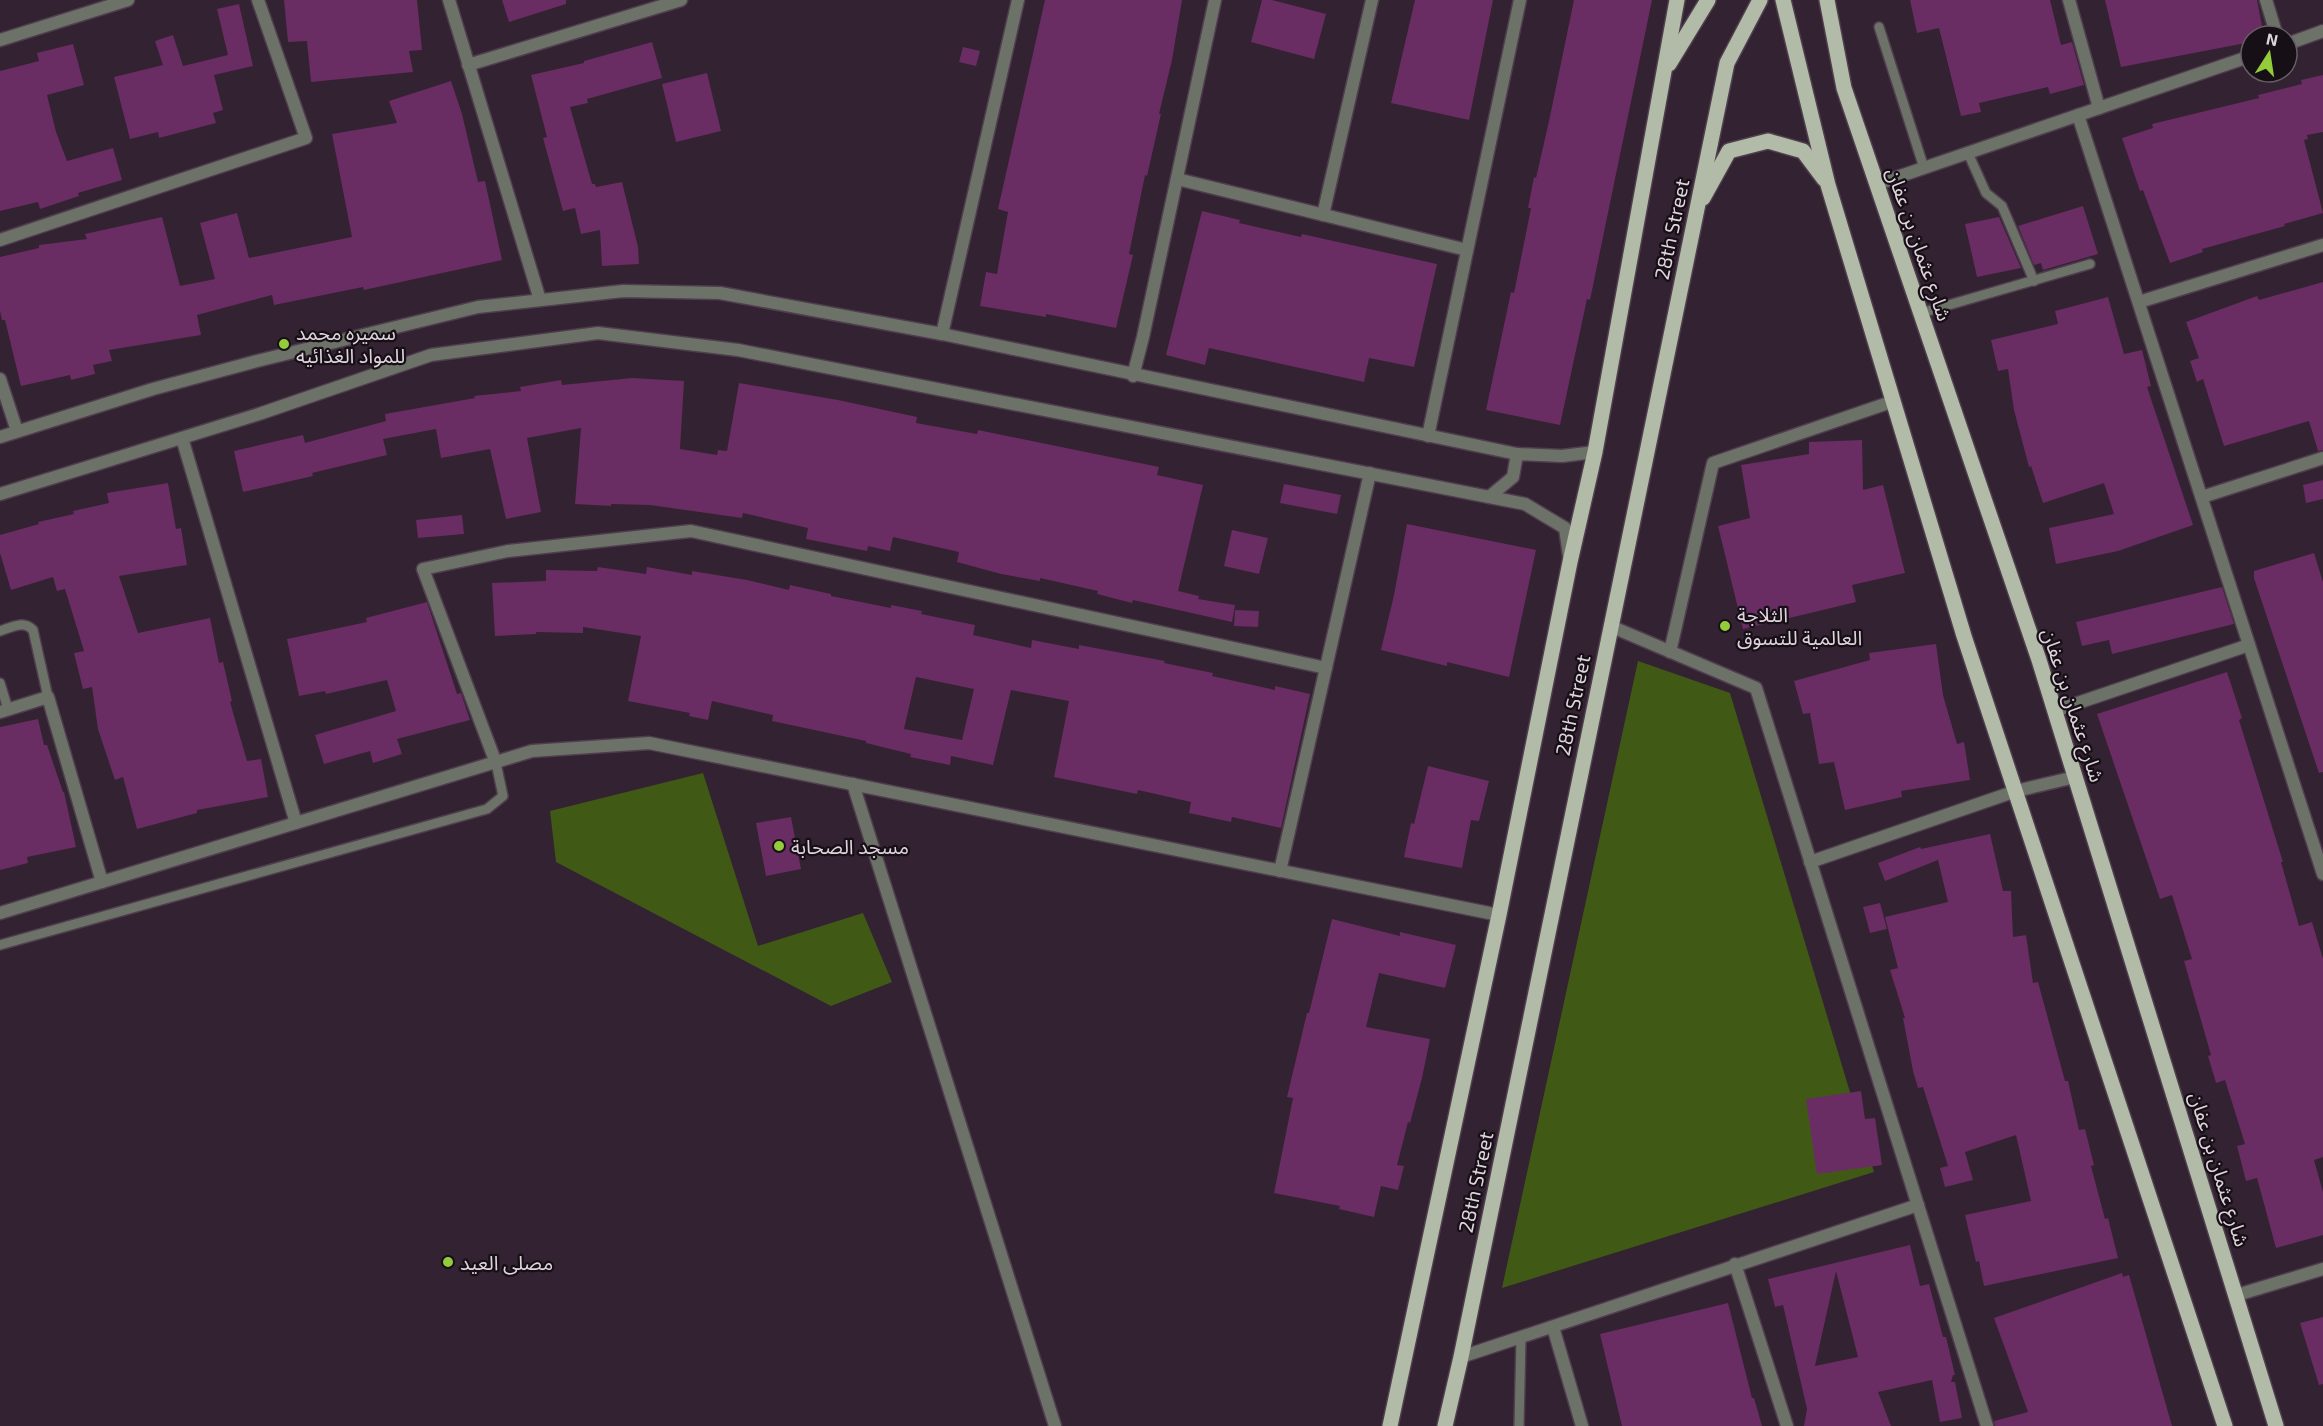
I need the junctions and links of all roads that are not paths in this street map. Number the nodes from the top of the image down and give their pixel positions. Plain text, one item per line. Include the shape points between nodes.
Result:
1 (128, 0) edge
2 (258, 0) edge
3 (449, 0) edge
4 (681, 0) edge
5 (1018, 0) edge
6 (1215, 0) edge
7 (1372, 0) edge
8 (1520, 0) edge
9 (1677, 0) edge
10 (1708, 0) edge
11 (1760, 0) edge
12 (1783, 0) edge
13 (1827, 0) edge
14 (2069, 0) edge
15 (2266, 0) edge
16 (658, 3) edge
17 (2273, 24) edge
18 (1879, 27) dead end
19 (2323, 31) edge
20 (0, 40) edge
21 (2299, 40) edge
22 (2239, 60) edge
23 (468, 65) junction
24 (1663, 73) junction
25 (2099, 108) junction
26 (2078, 115) junction
27 (1968, 153) junction
28 (1924, 168) junction
29 (1177, 179) junction
30 (1828, 184) junction
31 (1877, 184) junction
32 (1696, 211) junction
33 (1323, 215) junction
34 (0, 240) edge
35 (2323, 245) edge
36 (1467, 250) junction
37 (2091, 264) dead end
38 (2034, 281) junction
39 (540, 300) junction
40 (2139, 302) junction
41 (1921, 313) junction
42 (942, 334) junction
43 (1133, 376) junction
44 (0, 379) edge
45 (1894, 401) junction
46 (17, 431) junction
47 (1428, 436) junction
48 (0, 437) edge
49 (182, 438) junction
50 (1595, 452) junction
51 (1517, 454) junction
52 (2323, 458) edge
53 (1370, 473) junction
54 (0, 494) edge
55 (1489, 496) junction
56 (2202, 497) junction
57 (1570, 562) junction
58 (1610, 626) junction
59 (0, 631) edge
60 (2249, 645) junction
61 (1670, 652) junction
62 (1326, 668) junction
63 (0, 683) edge
64 (48, 697) junction
65 (4, 710) edge
66 (2054, 711) junction
67 (496, 763) junction
68 (2075, 777) junction
69 (853, 784) junction
70 (2016, 791) junction
71 (296, 823) junction
72 (1810, 862) junction
73 (1280, 870) junction
74 (2323, 874) edge
75 (102, 882) junction
76 (0, 913) edge
77 (1499, 915) junction
78 (0, 945) edge
79 (1918, 1205) junction
80 (1735, 1264) junction
81 (2323, 1269) edge
82 (2237, 1295) junction
83 (1553, 1327) junction
84 (1521, 1338) junction
85 (1461, 1357) junction
86 (1055, 1426) edge
87 (1390, 1426) edge
88 (1445, 1426) edge
89 (1519, 1426) edge
90 (1582, 1426) edge
91 (1787, 1426) edge
92 (1987, 1426) edge
93 (2225, 1426) edge
94 (2276, 1426) edge

1 - 20 street
2 - 34 street via 306,138
3 - 23 street
4 - 16 street
5 - 42 street
6 - 29 street
7 - 33 street
8 - 36 street
9 - 24 main road, 28th Street
10 - 24 main road
11 - 32 main road, 28th Street via 1727,63
12 - 30 main road
13 - 31 main road, شارع عثمان بن عفان via 1844,88
14 - 25 street
15 - 17 street
16 - 23 street
18 - 28 lane
19 - 21 street
22 - 25 street
23 - 39 street
24 - 50 main road, 28th Street
25 - 26 street
26 - 27 street
26 - 40 street
27 - 28 street
27 - 38 lane via 1986,193 2002,206
28 - 31 street
29 - 33 street
29 - 43 street
30 - 32 main road via 1803,151 1768,141 1729,152
30 - 45 main road
31 - 41 main road, شارع عثمان بن عفان
32 - 58 main road, 28th Street
33 - 36 street
35 - 40 street
36 - 47 street
37 - 38 lane
38 - 41 lane
39 - 42 street via 623,291 720,293
39 - 46 street via 478,308 257,361
40 - 56 street
41 - 66 main road, شارع عثمان بن عفان
42 - 43 street
43 - 47 street
44 - 46 street
45 - 61 street via 1713,463
45 - 70 main road via 1964,636
46 - 48 street
47 - 51 street
49 - 53 street via 431,355 598,333 738,350
49 - 54 street
49 - 71 street
50 - 51 street via 1562,456
50 - 57 main road, 28th Street
51 - 55 street via 1513,477
52 - 56 street
53 - 55 street
53 - 62 street
55 - 57 street via 1525,504 1565,528
56 - 60 street
57 - 77 main road, 28th Street
58 - 61 street
58 - 85 main road, 28th Street
59 - 64 lane via 22,624 33,630
60 - 66 street
60 - 74 street
61 - 72 street via 1756,688
62 - 67 street via 691,531 520,550 423,569
62 - 73 street
63 - 65 lane
64 - 65 street
64 - 75 street
66 - 68 main road, شارع عثمان بن عفان
67 - 69 street via 532,752 649,743
67 - 71 street
67 - 78 lane via 503,796 487,809
68 - 70 street
68 - 82 main road, شارع عثمان بن عفان
69 - 73 street
69 - 86 street
70 - 72 street
70 - 93 main road
71 - 75 street
72 - 79 street
73 - 77 street
75 - 76 street
77 - 87 main road, 28th Street
79 - 80 street
79 - 92 street
80 - 83 street
80 - 91 street
81 - 82 street
82 - 94 main road, شارع عثمان بن عفان
83 - 84 street
83 - 90 street
84 - 85 street
84 - 89 lane
85 - 88 main road, 28th Street

